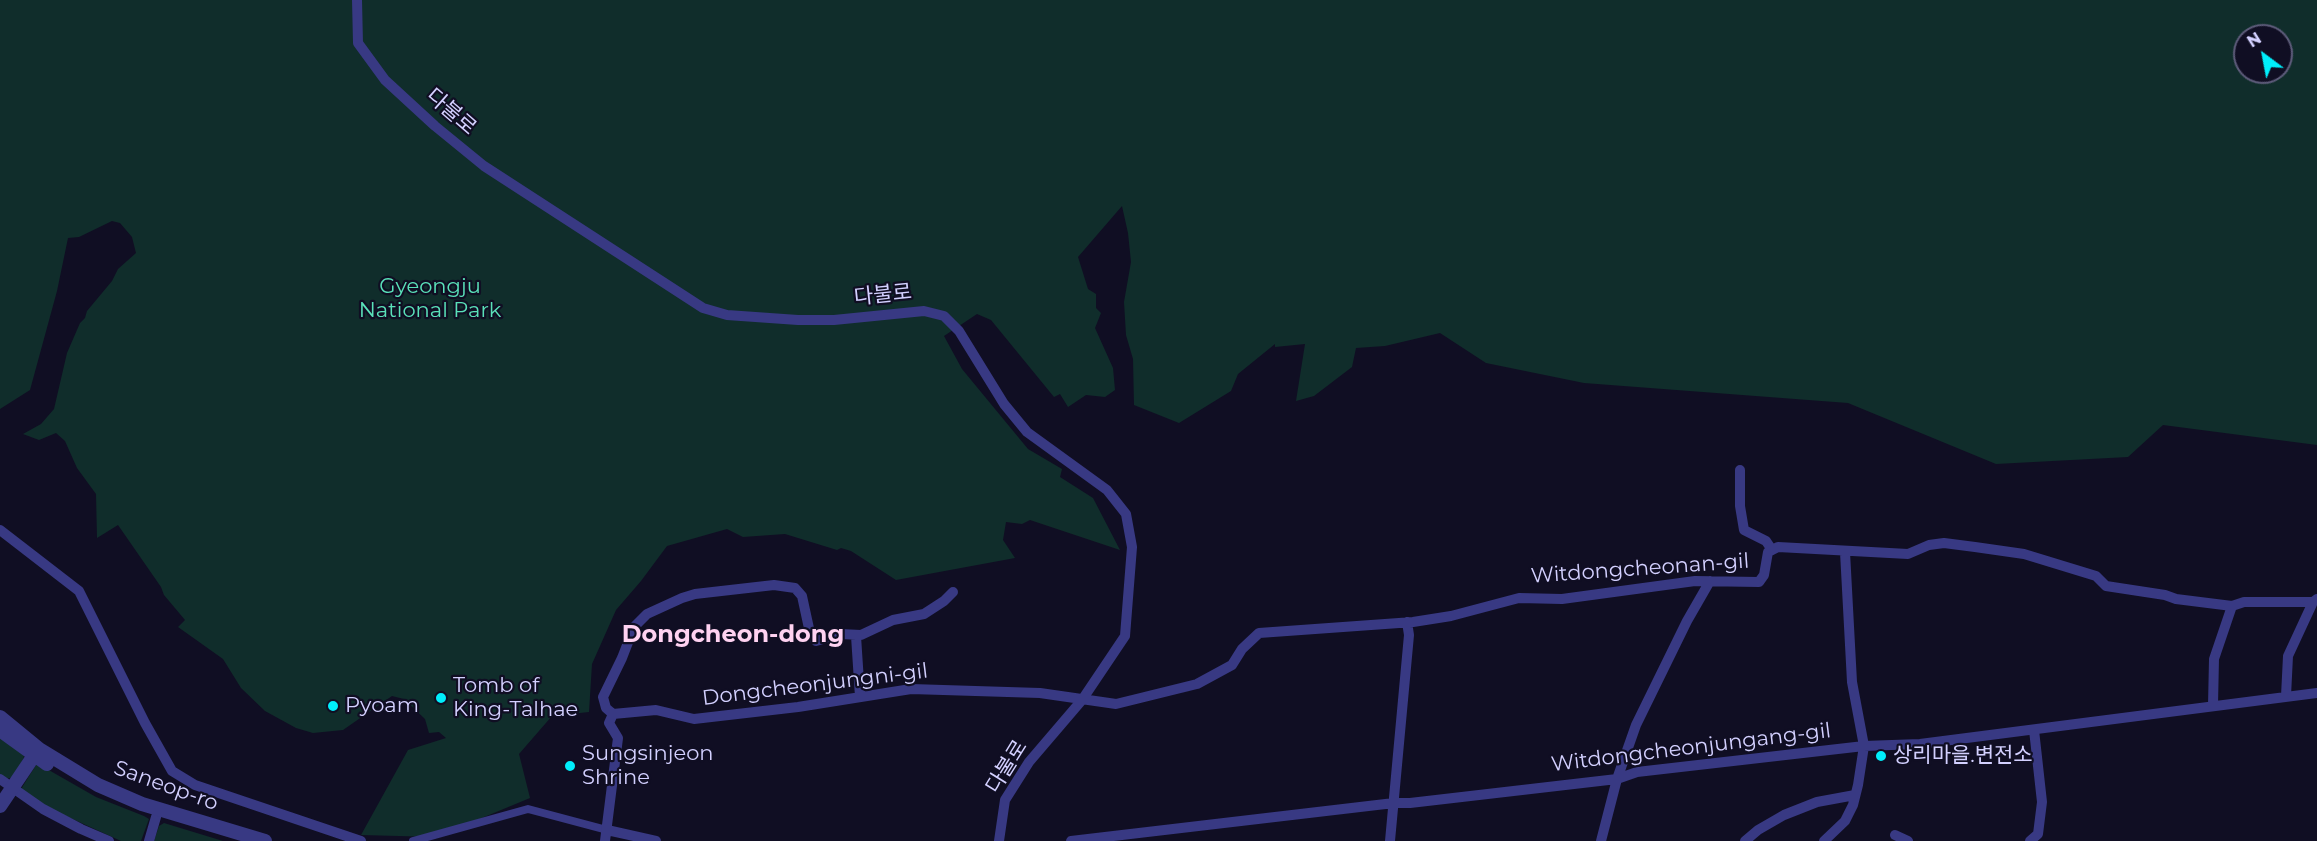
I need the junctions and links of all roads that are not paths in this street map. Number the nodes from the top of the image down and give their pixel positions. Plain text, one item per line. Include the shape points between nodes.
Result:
1 (357, 0) edge
2 (1740, 470) dead end
3 (0, 530) edge
4 (1772, 550) junction
5 (1845, 552) junction
6 (1710, 581) junction
7 (954, 592) dead end
8 (2315, 600) edge
9 (2232, 606) junction
10 (1407, 622) junction
11 (856, 636) junction
12 (2317, 693) edge
13 (2286, 696) junction
14 (860, 697) junction
15 (1082, 700) junction
16 (2213, 705) junction
17 (613, 714) junction
18 (0, 717) edge
19 (0, 730) edge
20 (2034, 730) junction
21 (1864, 746) junction
22 (36, 753) junction
23 (0, 779) edge
24 (1617, 779) junction
25 (12, 787) junction
26 (1855, 795) junction
27 (1394, 802) junction
28 (0, 806) edge
29 (156, 817) junction
30 (1895, 835) dead end
31 (606, 836) edge
32 (109, 841) edge
33 (149, 841) edge
34 (237, 841) edge
35 (265, 841) edge
36 (361, 841) edge
37 (412, 841) edge
38 (656, 841) edge
39 (999, 841) edge
40 (1071, 841) edge
41 (1390, 841) edge
42 (1601, 841) edge
43 (1745, 841) edge
44 (1824, 841) edge
45 (1908, 841) edge
46 (2030, 841) edge

1 - 15 street, 다불로 via 358,43 385,80 435,126 484,166 703,308 727,315 798,320 924,311 944,316 1027,432 1107,490 1126,514 1132,548 1125,636
2 - 4 street via 1744,530 1766,541
3 - 36 street via 79,591 172,771 195,785
4 - 5 street, Witdongcheonan-gil via 1778,547
4 - 6 street, Witdongcheonan-gil via 1759,582
5 - 9 street, Witdongcheonan-gil via 1908,554 1944,543 2024,554 2096,576 2106,586
5 - 21 street via 1852,682
6 - 10 street, Witdongcheonan-gil via 1562,599 1519,598 1451,616
6 - 24 street via 1655,684
7 - 11 street via 924,615 892,620
8 - 9 street, Witdongcheonan-gil via 2244,602
8 - 13 street via 2288,656
9 - 16 street via 2214,659
10 - 15 street, Witdongcheonan-gil via 1259,633 1232,665 1197,684 1116,704
10 - 27 street
11 - 14 street
11 - 17 street via 841,634 813,640 802,596 787,586 682,598 647,614 634,627 603,697
12 - 13 street, Witdongcheonjungang-gil
13 - 16 street, Witdongcheonjungang-gil
14 - 15 street, Dongcheonjungni-gil via 911,688 1040,693
14 - 17 street, Dongcheonjungni-gil via 694,719 656,710
15 - 39 street, 다불로 via 1029,762 1005,800
16 - 20 street, Witdongcheonjungang-gil
17 - 31 street via 609,723 618,738
18 - 22 street, Saneop-ro
19 - 22 street, Saneop-ro
20 - 21 street, Witdongcheonjungang-gil via 1920,744
20 - 46 street via 2042,802 2037,834
21 - 24 street, Witdongcheonjungang-gil via 1637,772
21 - 26 street
22 - 25 street
22 - 29 street, Saneop-ro via 93,792
22 - 35 street, Saneop-ro via 142,804
23 - 25 street
24 - 27 street, Witdongcheonjungang-gil
24 - 42 street
25 - 28 street
25 - 32 street via 43,809
26 - 43 street via 1817,802 1784,815
26 - 44 street via 1845,821
27 - 40 street, Witdongcheonjungang-gil
27 - 41 street
29 - 33 street
29 - 34 street, Saneop-ro
30 - 45 street
31 - 37 street via 528,809
31 - 38 street

